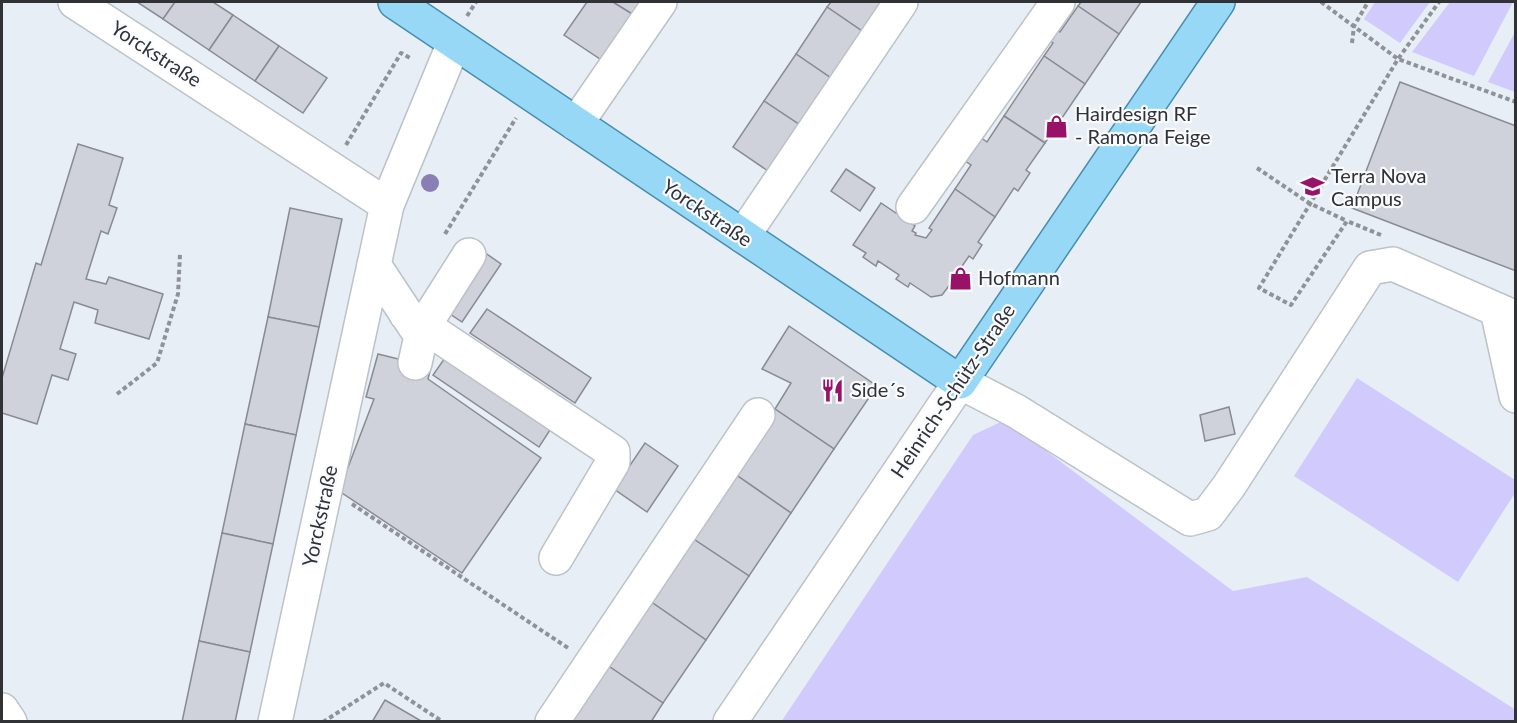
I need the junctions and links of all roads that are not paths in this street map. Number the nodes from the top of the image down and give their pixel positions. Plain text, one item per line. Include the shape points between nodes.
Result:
1 (75, 2) edge
2 (395, 2) edge
3 (660, 2) edge
4 (901, 2) edge
5 (1058, 2) edge
6 (1218, 2) edge
7 (454, 44) junction
8 (576, 124) junction
9 (387, 205) junction
10 (913, 207) dead end
11 (743, 236) junction
12 (456, 246) road end
13 (374, 265) junction
14 (1506, 314) edge
15 (415, 320) junction
16 (406, 361) dead end
17 (960, 382) junction
18 (1515, 396) edge
19 (758, 415) dead end
20 (556, 558) dead end
21 (2, 710) edge
22 (10, 722) edge
23 (275, 722) edge
24 (552, 722) edge
25 (730, 722) edge

1 - 9 street, Yorckstraße
2 - 7 main road, Yorckstraße
3 - 8 street
4 - 11 street
5 - 10 street
6 - 17 main road, Heinrich-Schütz-Straße
7 - 8 main road, Yorckstraße
7 - 9 street, Yorckstraße
8 - 11 main road, Yorckstraße
9 - 13 street, Yorckstraße
11 - 17 main road, Yorckstraße
12 - 15 street
13 - 15 street
13 - 23 street, Yorckstraße
14 - 17 street via 1393,264 1370,268 1229,486 1208,514 1190,519 1016,411
14 - 18 street
15 - 16 street
15 - 20 street via 613,452 613,462
17 - 25 street, Heinrich-Schütz-Straße
19 - 24 street
21 - 22 street

